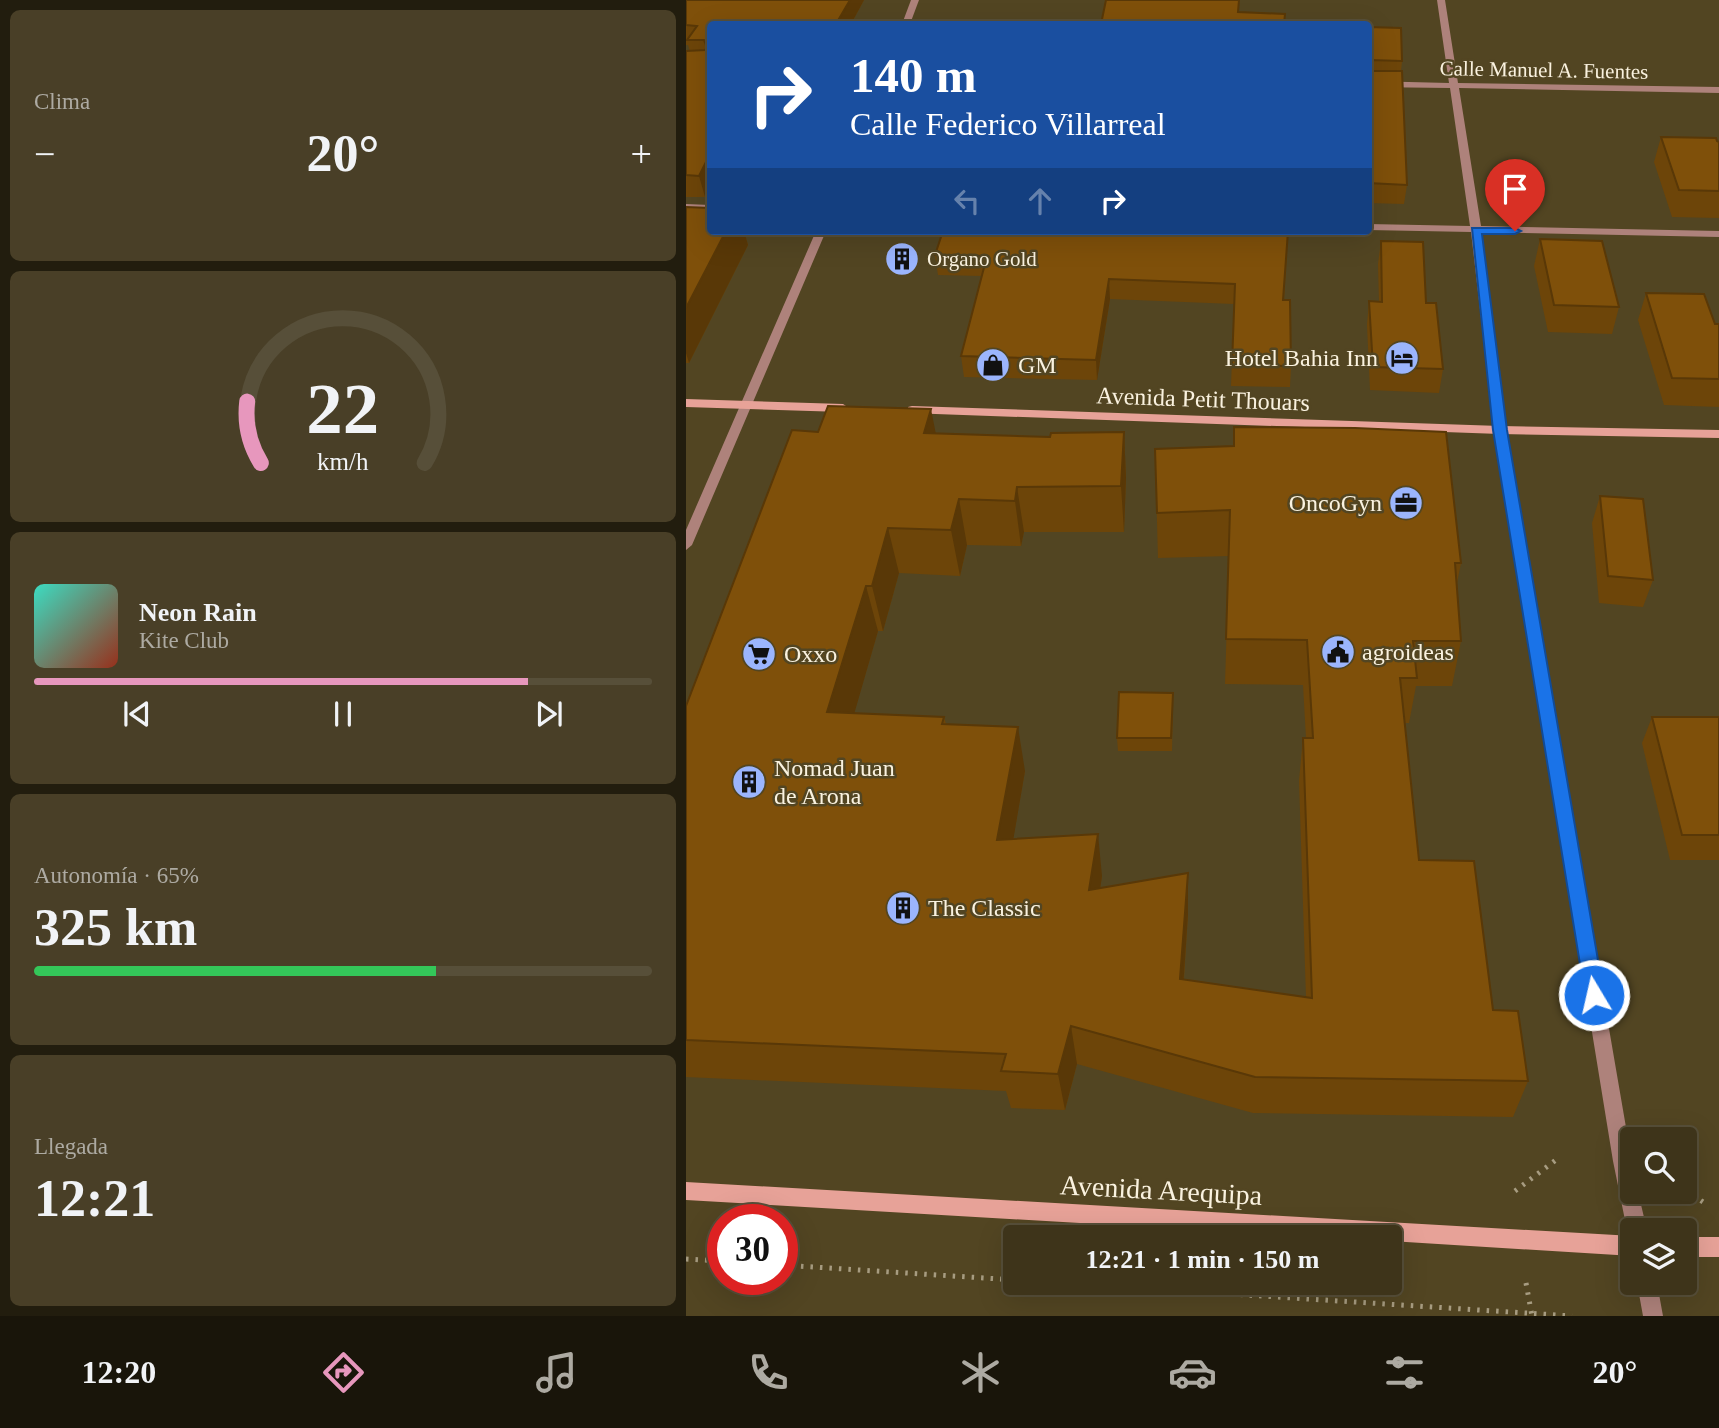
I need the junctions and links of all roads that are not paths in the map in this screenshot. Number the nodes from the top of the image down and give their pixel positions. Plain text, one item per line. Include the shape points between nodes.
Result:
1 (915, 0) edge
2 (1441, 0) edge
3 (907, 21) edge
4 (1372, 84) edge
5 (1452, 86) junction
6 (1719, 90) edge
7 (686, 207) edge
8 (707, 208) edge
9 (1372, 227) edge
10 (1476, 230) junction
11 (1719, 234) edge
12 (819, 235) edge
13 (686, 403) edge
14 (748, 405) junction
15 (859, 409) edge
16 (901, 410) edge
17 (1500, 430) junction
18 (1719, 434) edge
19 (686, 545) edge
20 (686, 1191) edge
21 (1634, 1218) edge
22 (1620, 1245) edge
23 (1697, 1247) edge
24 (1719, 1247) edge
25 (1649, 1295) edge
26 (1653, 1316) edge

1 - 3 street
2 - 5 street
4 - 5 street, Calle Manuel A. Fuentes
5 - 6 street, Calle Manuel A. Fuentes
5 - 10 street
7 - 8 street
9 - 10 street
10 - 11 street
10 - 17 street
12 - 14 street
13 - 14 main road
14 - 15 main road
14 - 19 street
16 - 17 main road, Avenida Petit Thouars
17 - 18 main road, Avenida Petit Thouars
17 - 21 street
20 - 22 main road, Avenida Arequipa
23 - 24 main road
25 - 26 street

